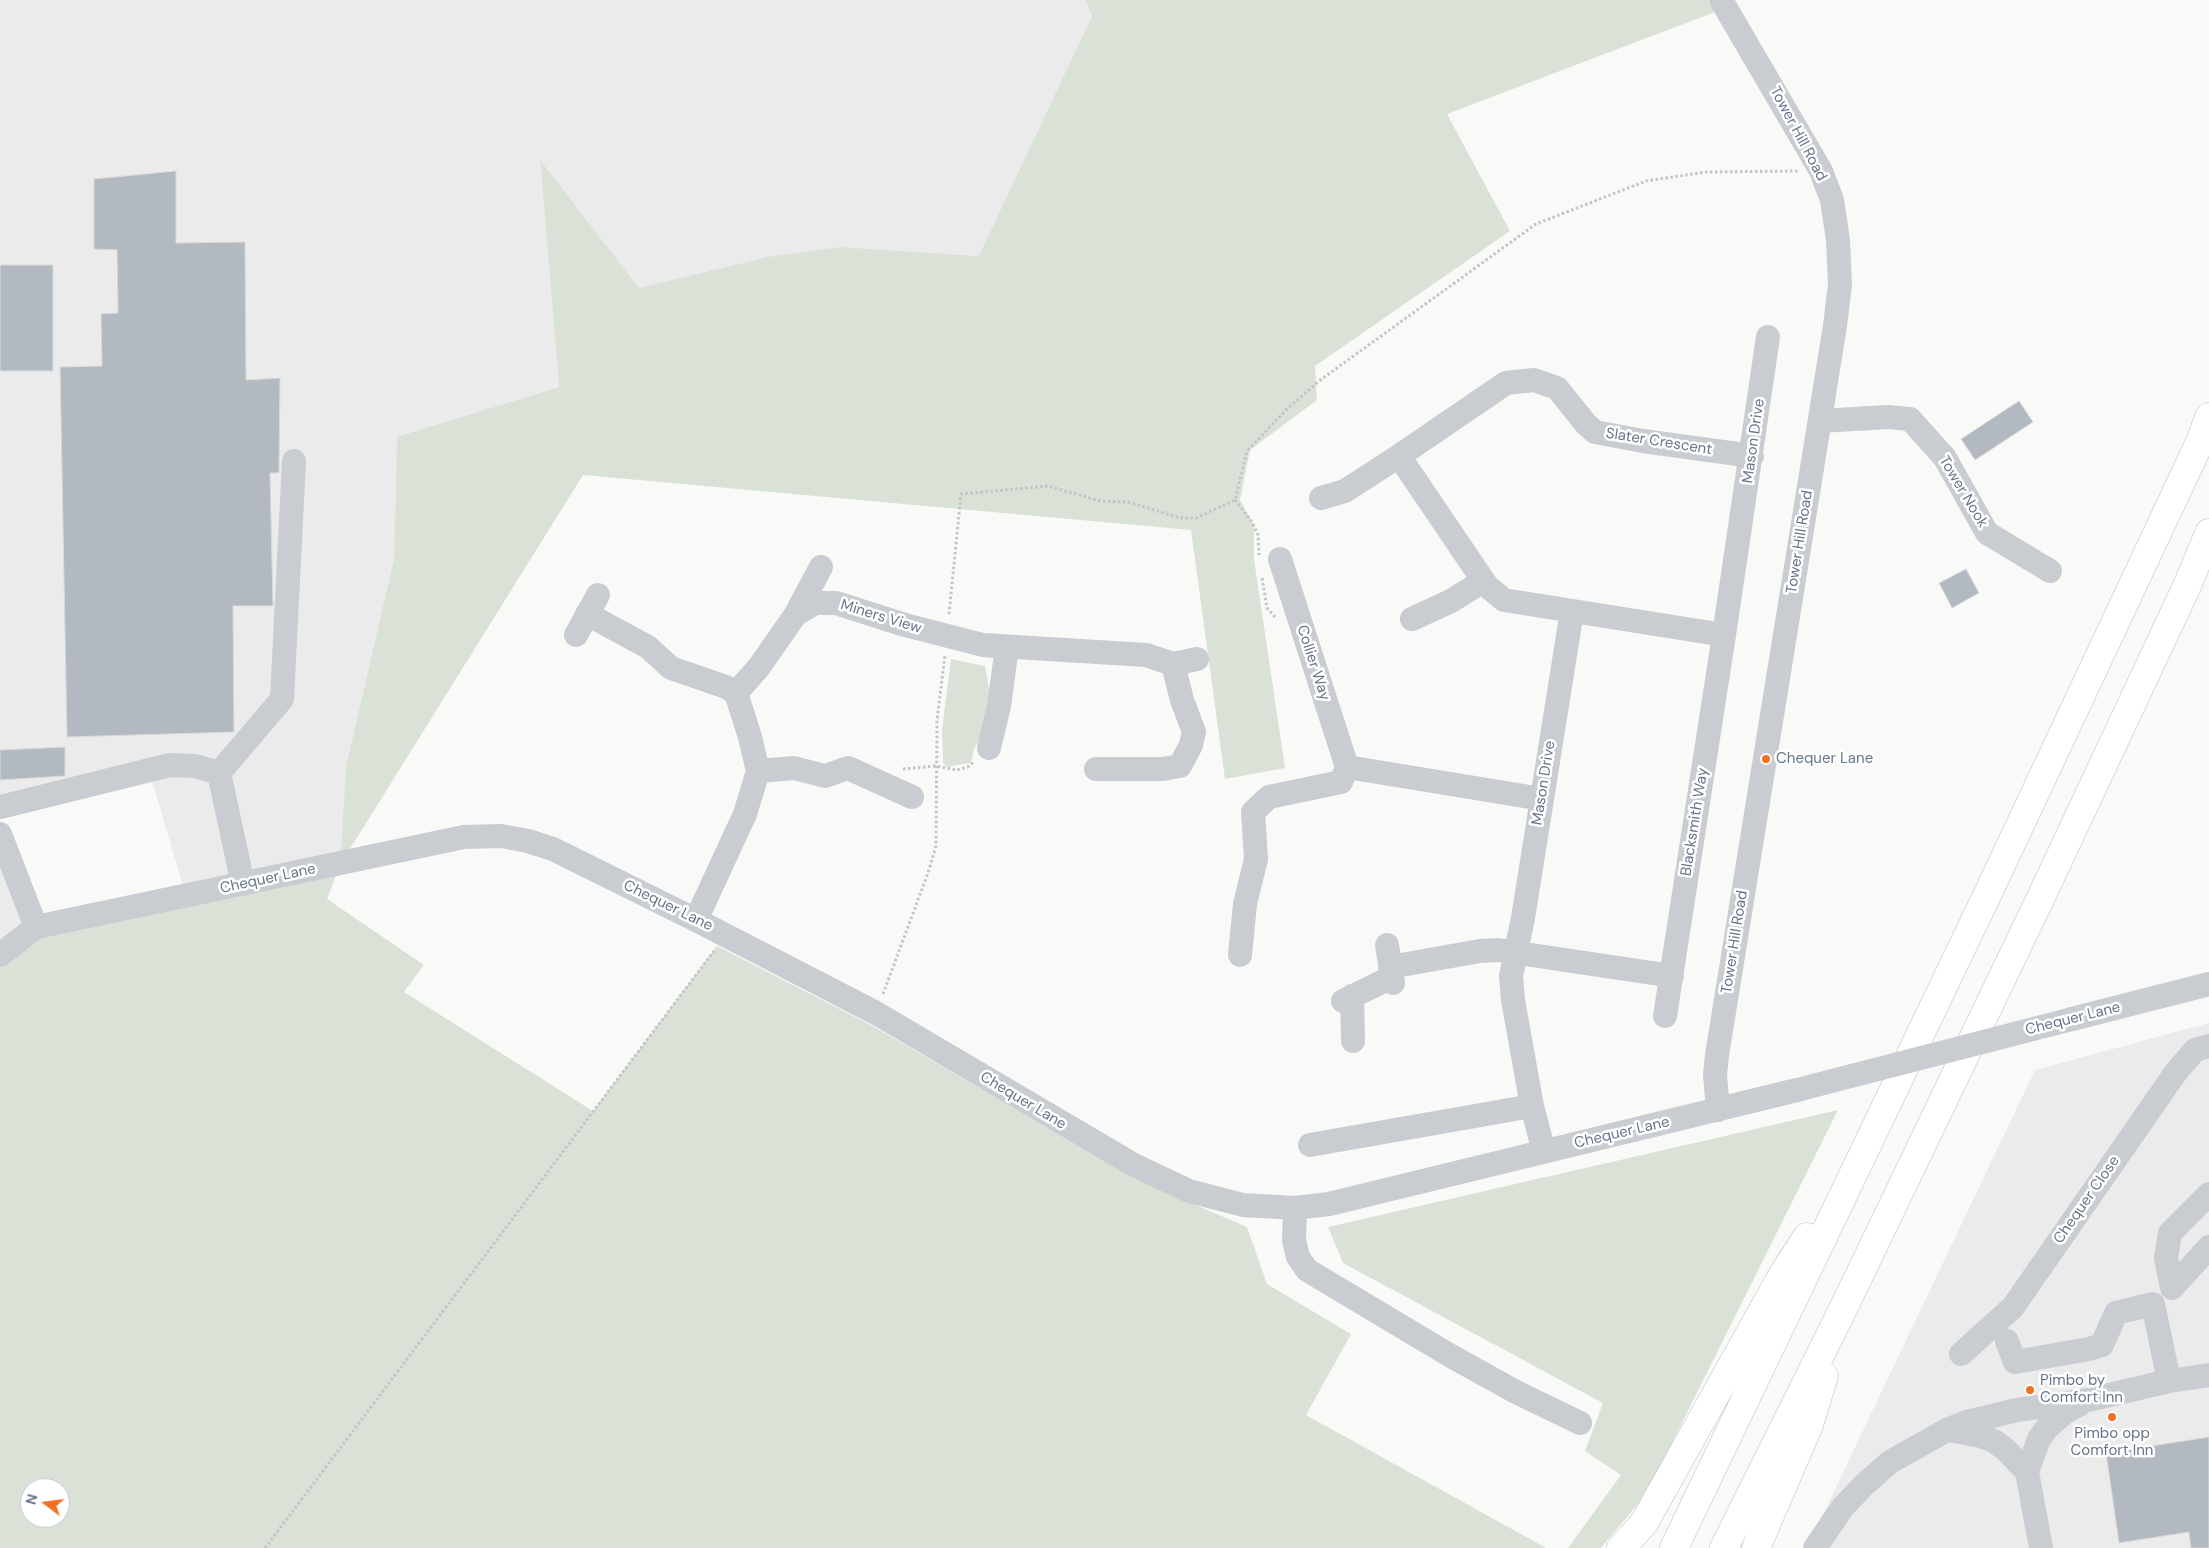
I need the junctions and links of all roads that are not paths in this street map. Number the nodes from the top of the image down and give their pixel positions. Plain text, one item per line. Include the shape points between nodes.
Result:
1 (1720, 0) edge
2 (1768, 337) dead end
3 (2209, 417) edge
4 (1820, 421) junction
5 (1399, 456) junction
6 (1752, 456) junction
7 (294, 461) dead end
8 (1321, 498) dead end
9 (2209, 532) edge
10 (1280, 558) dead end
11 (821, 567) dead end
12 (2050, 571) dead end
13 (1483, 581) junction
14 (1572, 611) junction
15 (796, 614) junction
16 (1412, 619) dead end
17 (576, 635) dead end
18 (1724, 635) junction
19 (1007, 647) junction
20 (1197, 659) dead end
21 (1173, 664) junction
22 (1719, 667) joint
23 (736, 693) junction
24 (989, 748) road end
25 (1347, 768) junction
26 (1096, 769) dead end
27 (758, 772) junction
28 (219, 774) junction
29 (912, 797) dead end
30 (1542, 798) junction
31 (0, 807) edge
32 (0, 834) edge
33 (5, 864) edge
34 (243, 884) junction
35 (696, 920) junction
36 (36, 927) junction
37 (1516, 952) junction
38 (0, 955) edge
39 (1240, 955) dead end
40 (1672, 976) junction
41 (2209, 984) edge
42 (1665, 1016) dead end
43 (1353, 1041) dead end
44 (2209, 1046) edge
45 (1532, 1106) junction
46 (1718, 1110) junction
47 (1310, 1145) dead end
48 (1544, 1152) junction
49 (1864, 1152) junction
50 (2209, 1194) edge
51 (1296, 1208) junction
52 (2209, 1247) edge
53 (2172, 1288) junction
54 (1846, 1303) junction
55 (2153, 1304) junction
56 (2007, 1342) dead end
57 (1961, 1354) dead end
58 (2209, 1375) edge
59 (2169, 1381) junction
60 (2088, 1400) junction
61 (1580, 1423) dead end
62 (1947, 1430) junction
63 (2027, 1472) junction
64 (1621, 1548) edge
65 (1674, 1548) edge
66 (1724, 1548) edge
67 (1756, 1548) edge
68 (1814, 1548) edge
69 (2041, 1548) edge

1 - 4 street, Tower Hill Road via 1821,171 1832,200 1840,284
2 - 6 street, Mason Drive
3 - 49 highway
4 - 12 street, Tower Nook via 1910,419 1945,458 1987,533
4 - 46 street, Tower Hill Road via 1717,1055
5 - 6 street, Slater Crescent via 1506,384 1534,380 1557,388 1595,432
5 - 8 street, Slater Crescent via 1345,491
5 - 13 street
6 - 18 street, Mason Drive
7 - 28 street via 282,699
9 - 54 highway via 2048,884
10 - 25 street, Collier Way
11 - 15 street
13 - 14 street via 1504,600
13 - 16 street via 1451,601
14 - 18 street
14 - 30 street, Mason Drive
15 - 19 street, Miners View via 814,603 836,603 947,636
15 - 23 street, Miners View
17 - 23 street via 593,605 670,668
18 - 22 street, Mason Drive
19 - 21 street, Miners View via 1146,655
19 - 24 street
20 - 21 street
21 - 26 street via 1194,732 1180,766
22 - 40 street, Blacksmith Way
23 - 27 street
25 - 30 street
25 - 39 street via 1342,782 1268,797 1253,812 1256,859 1245,904
27 - 29 street via 794,768 825,776 848,768
27 - 35 street via 745,814
28 - 31 street via 195,766 170,765
28 - 34 street
30 - 37 street, Mason Drive
32 - 33 street
33 - 36 street
34 - 35 street, Chequer Lane via 464,837 501,836 553,850
34 - 36 street, Chequer Lane
35 - 51 street, Chequer Lane via 876,1013 1068,1127 1189,1191 1243,1205
36 - 38 street, Chequer Lane
37 - 40 street
37 - 43 street via 1480,951 1391,969 1348,999
37 - 45 street, Mason Drive via 1511,976 1513,1000
40 - 42 street, Blacksmith Way
41 - 46 street, Chequer Lane, bridge
44 - 57 street, Chequer Close via 2195,1050 2176,1072 2013,1307
45 - 47 street
45 - 48 street, Mason Drive
46 - 48 street, Chequer Lane
48 - 51 street, Chequer Lane via 1329,1204
49 - 64 highway via 1783,1274 1644,1523
49 - 65 highway
50 - 53 street via 2170,1233 2166,1258
51 - 61 street via 1294,1240 1298,1257 1307,1270 1451,1356
52 - 53 street
53 - 55 street
54 - 66 highway
54 - 67 highway via 1809,1425
55 - 56 street via 2116,1313 2102,1345 2089,1349 2015,1362
55 - 59 street
58 - 59 street
59 - 60 street
60 - 62 street via 2017,1410
60 - 63 street via 2064,1413 2046,1429
62 - 63 street via 1994,1441
62 - 68 street via 1890,1462 1865,1484 1843,1507
63 - 69 street

